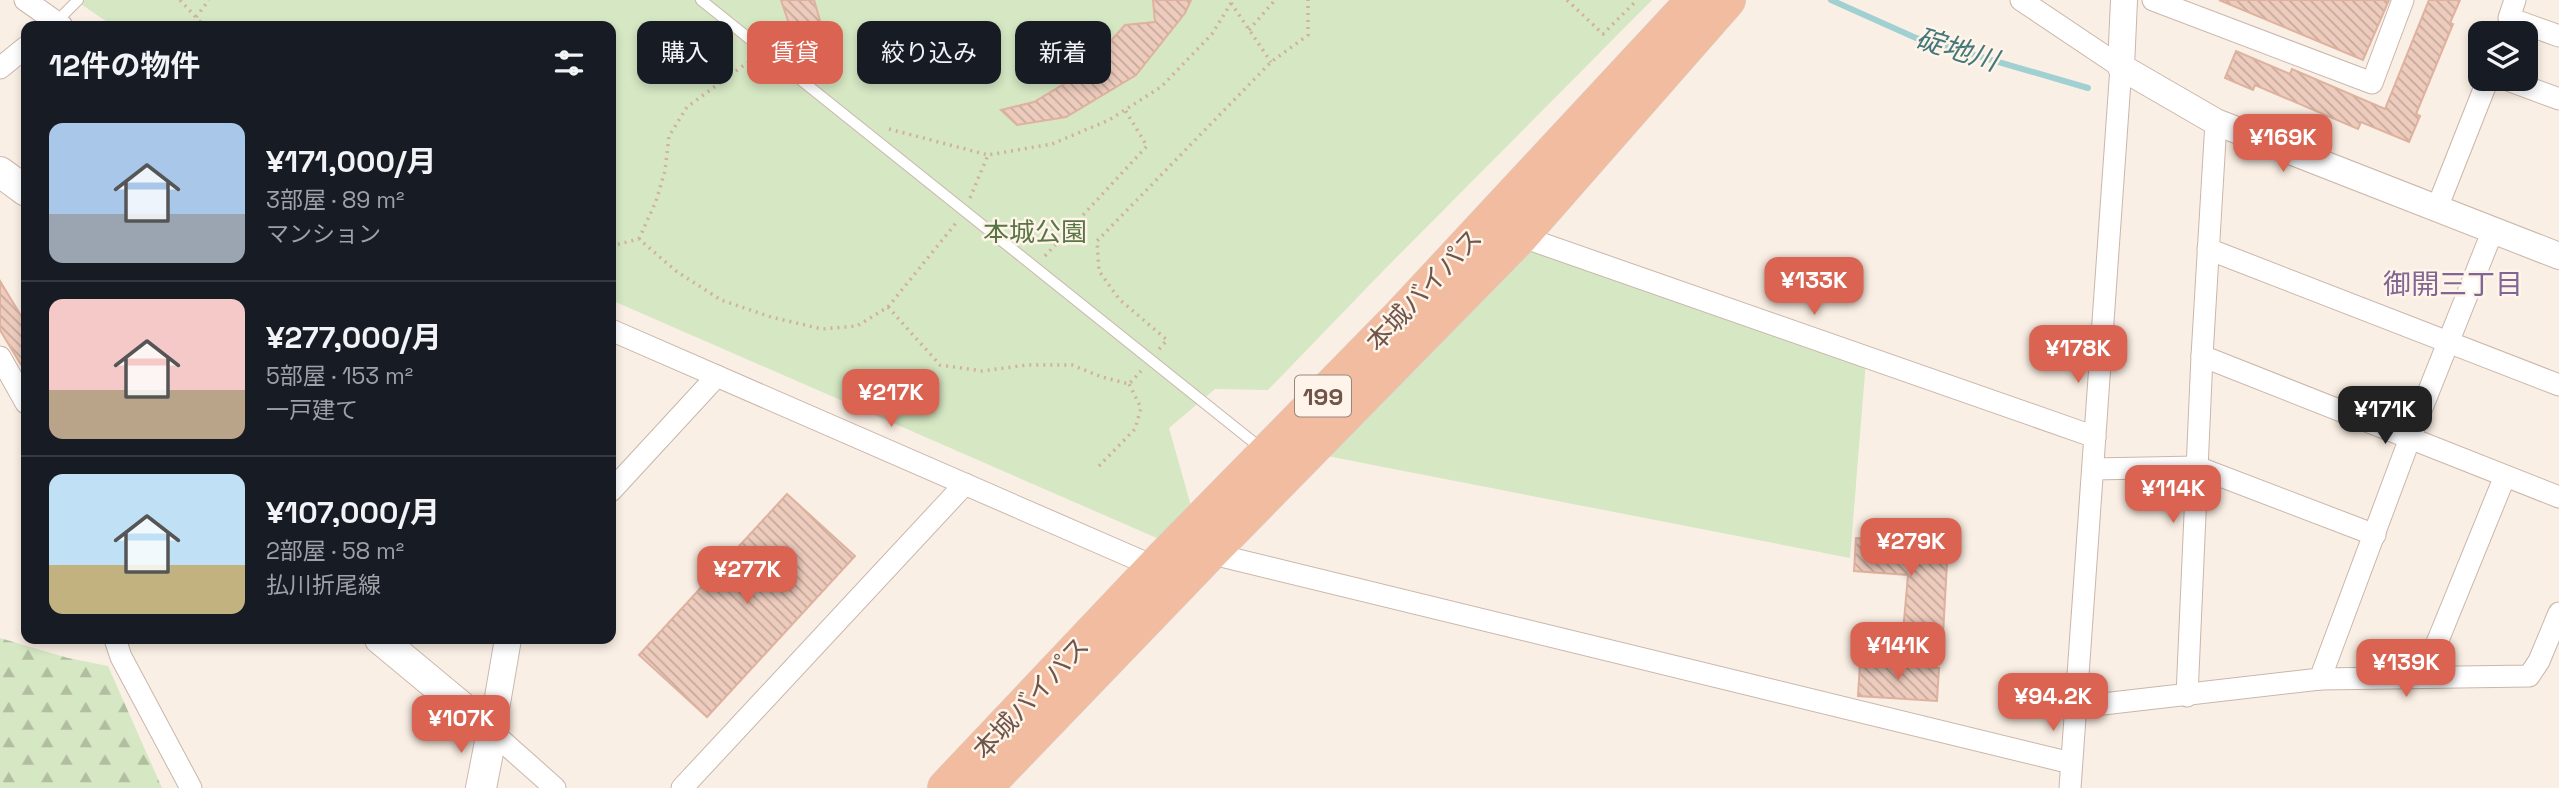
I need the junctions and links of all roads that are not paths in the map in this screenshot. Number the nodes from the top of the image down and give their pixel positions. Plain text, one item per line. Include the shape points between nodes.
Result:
1 (25, 0) edge
2 (78, 0) edge
3 (701, 0) edge
4 (1695, 0) edge
5 (1727, 0) edge
6 (2021, 0) edge
7 (2124, 0) edge
8 (2154, 0) edge
9 (2403, 0) edge
10 (2515, 0) edge
11 (52, 21) edge
12 (60, 21) edge
13 (2559, 36) edge
14 (21, 51) edge
15 (2121, 67) junction
16 (0, 68) edge
17 (2483, 91) edge
18 (2537, 91) edge
19 (2559, 99) edge
20 (2216, 122) junction
21 (0, 172) edge
22 (21, 187) edge
23 (2437, 208) junction
24 (2493, 230) junction
25 (1520, 236) junction
26 (2208, 249) junction
27 (2559, 256) edge
28 (616, 332) edge
29 (2448, 342) junction
30 (2202, 356) junction
31 (0, 357) edge
32 (717, 376) junction
33 (2559, 385) edge
34 (21, 394) edge
35 (2095, 436) junction
36 (2410, 438) junction
37 (1267, 453) junction
38 (2197, 467) junction
39 (2093, 468) junction
40 (2505, 476) junction
41 (965, 484) junction
42 (616, 486) edge
43 (2559, 497) edge
44 (2375, 535) junction
45 (1209, 553) junction
46 (1155, 567) junction
47 (2559, 613) edge
48 (117, 644) edge
49 (386, 644) edge
50 (507, 644) edge
51 (2423, 677) junction
52 (2320, 679) junction
53 (2188, 696) junction
54 (2077, 707) junction
55 (492, 732) junction
56 (2071, 763) junction
57 (191, 788) edge
58 (481, 788) edge
59 (555, 788) edge
60 (682, 788) edge
61 (946, 788) edge
62 (984, 788) edge
63 (2070, 788) edge

1 - 11 street
2 - 12 lane
3 - 37 lane
4 - 37 highway, 本城バイパス / 199
5 - 25 highway, 本城バイパス / 199
6 - 15 street
7 - 15 street
8 - 9 street via 2372,83
10 - 13 street via 2509,18
14 - 16 street
15 - 20 street
15 - 35 street
17 - 23 street
18 - 19 street
20 - 23 street
20 - 26 street
21 - 22 main road
23 - 24 street
24 - 27 street
24 - 29 street
25 - 35 street
25 - 45 highway, 本城バイパス / 199
26 - 29 street
26 - 30 street
28 - 32 street
29 - 33 street
29 - 36 street
30 - 36 street
30 - 38 street
31 - 34 street
32 - 41 street
32 - 42 street
35 - 39 street
36 - 40 street
36 - 44 street
37 - 46 highway, 本城バイパス / 199
38 - 39 street
38 - 44 street
38 - 53 street
39 - 54 street
40 - 43 street
40 - 51 street
41 - 46 street
41 - 60 street
44 - 52 street
45 - 56 street
45 - 62 highway, 本城バイパス / 199
46 - 61 highway, 本城バイパス / 199
47 - 51 street via 2529,676
48 - 57 street
49 - 55 main road
50 - 55 street
51 - 52 street
52 - 53 street
53 - 54 street
54 - 56 street
55 - 58 main road
55 - 59 street
56 - 63 street

